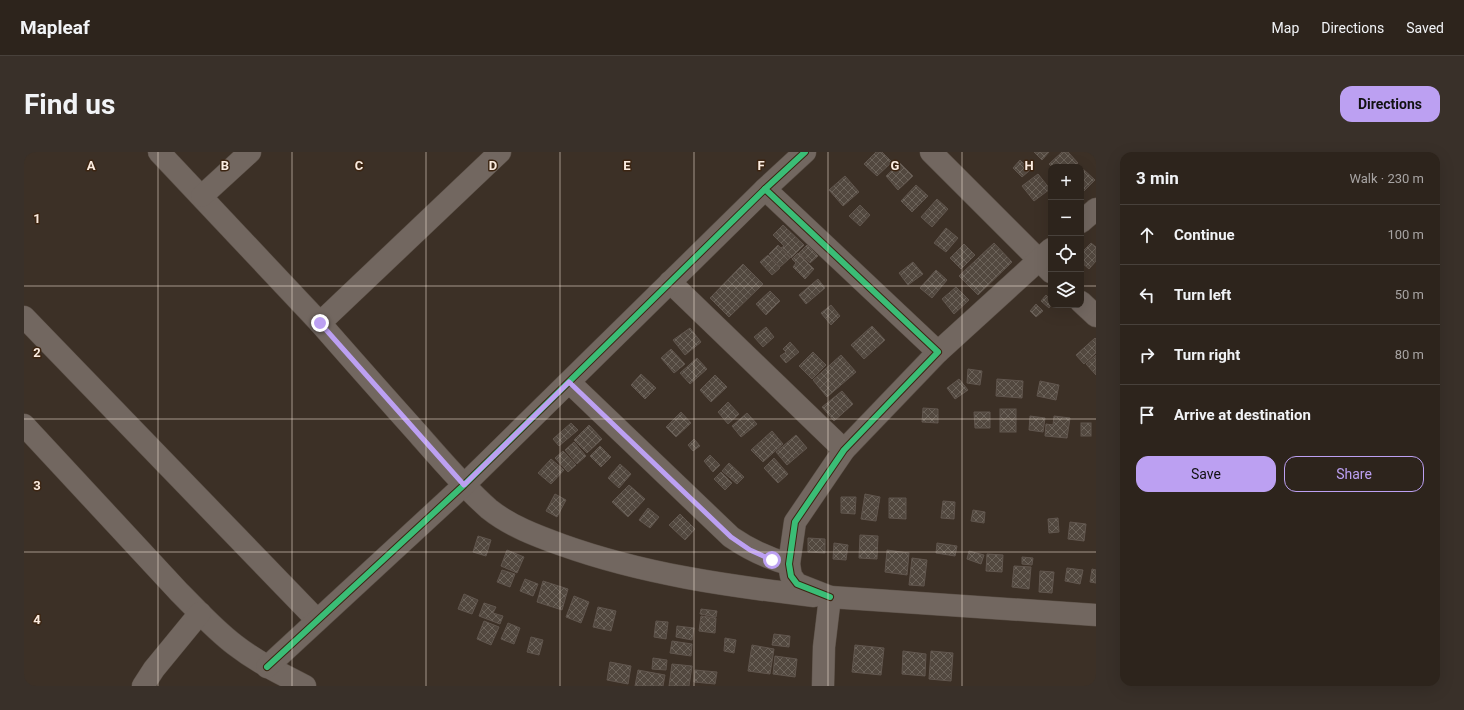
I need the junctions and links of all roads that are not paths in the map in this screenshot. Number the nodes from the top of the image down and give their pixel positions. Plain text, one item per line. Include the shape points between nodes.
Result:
1 (159, 152) edge
2 (250, 152) edge
3 (500, 152) edge
4 (805, 152) edge
5 (931, 152) edge
6 (765, 189) junction
7 (202, 196) junction
8 (1096, 209) edge
9 (1084, 219) edge
10 (1047, 260) edge
11 (670, 282) junction
12 (1084, 305) edge
13 (1096, 316) edge
14 (24, 317) edge
15 (320, 323) junction
16 (938, 352) junction
17 (569, 382) junction
18 (24, 425) edge
19 (844, 450) junction
20 (464, 485) junction
21 (789, 564) junction
22 (830, 597) junction
23 (200, 612) junction
24 (1096, 615) edge
25 (318, 620) junction
26 (267, 667) junction
27 (143, 686) edge
28 (305, 686) edge
29 (823, 686) edge

1 - 7 street
2 - 7 street
3 - 15 street
4 - 6 street
5 - 10 street
6 - 11 street
6 - 16 street
7 - 15 street
8 - 9 street
10 - 16 street
11 - 17 street
11 - 19 street
12 - 13 street
14 - 25 street
15 - 20 street
16 - 19 street
17 - 20 street
17 - 21 street via 731,537 750,550
18 - 23 street via 178,592
19 - 21 street via 796,522
20 - 22 street via 490,510 514,525 591,556 673,576
20 - 25 street
21 - 22 street via 791,576 797,584
22 - 24 street
22 - 29 street
23 - 26 street via 234,644
23 - 27 street
25 - 26 street
26 - 28 street

